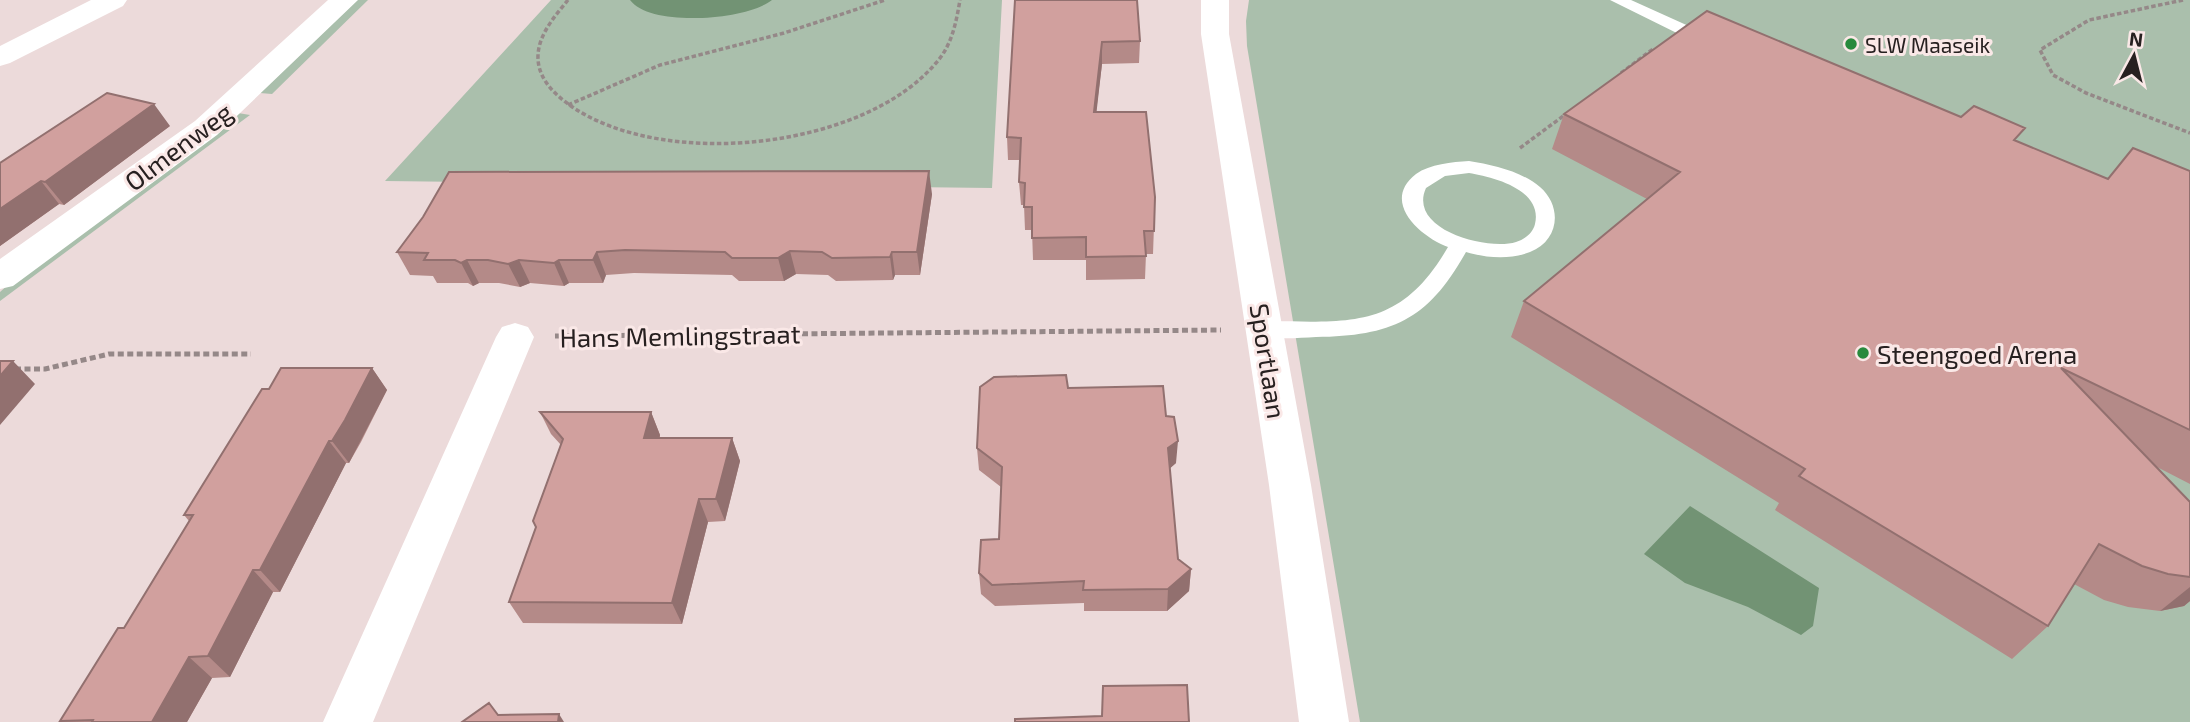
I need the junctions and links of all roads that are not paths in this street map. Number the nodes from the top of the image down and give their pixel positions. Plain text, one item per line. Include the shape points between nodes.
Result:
1 (113, 0) edge
2 (344, 0) edge
3 (1215, 0) edge
4 (1618, 0) edge
5 (1730, 50) edge
6 (0, 57) edge
7 (1459, 246) junction
8 (0, 277) edge
9 (1264, 329) junction
10 (515, 337) road end
11 (348, 722) edge
12 (1324, 722) edge

1 - 6 street
2 - 8 street, Olmenweg via 206,128
3 - 9 street, Sportlaan via 1215,34
4 - 5 lane
7 - 7 lane via 1422,224 1414,210 1412,196 1418,183 1430,174 1458,167 1490,170 1528,187 1543,206 1545,226 1537,238 1522,246 1503,251
7 - 9 lane via 1426,295 1390,318 1367,326
9 - 12 street, Sportlaan
10 - 11 street

